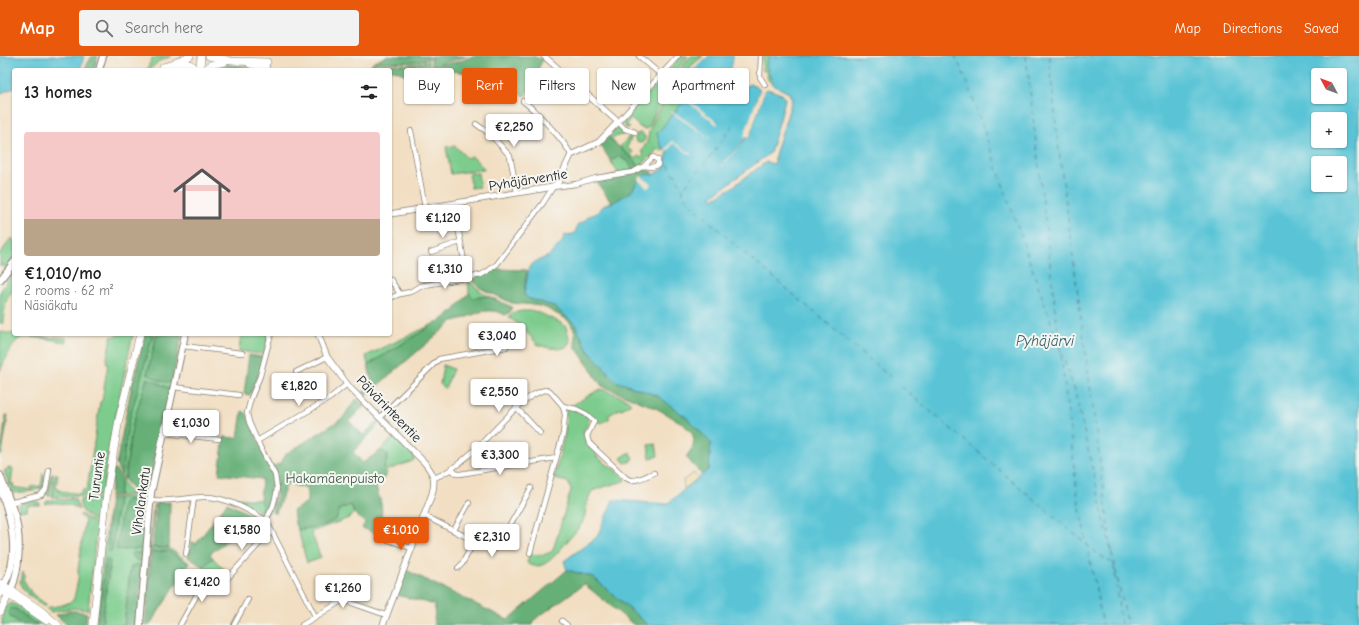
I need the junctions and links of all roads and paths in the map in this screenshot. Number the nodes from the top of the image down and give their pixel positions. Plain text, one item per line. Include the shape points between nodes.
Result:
1 (103, 56) edge
2 (190, 56) edge
3 (201, 56) edge
4 (209, 56) edge
5 (544, 56) edge
6 (639, 56) edge
7 (678, 56) edge
8 (760, 56) edge
9 (231, 61) junction
10 (267, 64) edge
11 (100, 68) edge
12 (163, 68) edge
13 (166, 68) edge
14 (196, 68) edge
15 (199, 68) edge
16 (207, 68) edge
17 (557, 68) edge
18 (667, 68) edge
19 (658, 72) edge
20 (658, 78) edge
21 (765, 85) dead end
22 (589, 96) edge
23 (523, 101) dead end
24 (618, 122) junction
25 (476, 124) dead end
26 (411, 131) dead end
27 (635, 132) dead end
28 (571, 155) junction
29 (644, 166) dead end
30 (553, 187) junction
31 (517, 192) junction
32 (454, 204) junction
33 (425, 208) junction
34 (392, 214) edge
35 (460, 242) junction
36 (431, 252) dead end
37 (12, 265) edge
38 (467, 278) junction
39 (0, 280) edge
40 (392, 282) edge
41 (400, 294) junction
42 (392, 297) edge
43 (140, 336) edge
44 (185, 336) edge
45 (270, 336) edge
46 (319, 336) edge
47 (183, 346) junction
48 (506, 347) dead end
49 (242, 353) dead end
50 (327, 357) junction
51 (296, 372) dead end
52 (347, 384) junction
53 (174, 387) junction
54 (239, 395) dead end
55 (564, 406) junction
56 (516, 407) junction
57 (380, 418) junction
58 (164, 433) junction
59 (540, 433) dead end
60 (219, 439) dead end
61 (257, 441) junction
62 (556, 458) junction
63 (451, 469) junction
64 (48, 470) dead end
65 (654, 473) dead end
66 (0, 475) edge
67 (434, 478) junction
68 (0, 488) edge
69 (531, 488) dead end
70 (194, 498) junction
71 (150, 500) junction
72 (8, 503) junction
73 (469, 503) dead end
74 (424, 516) junction
75 (266, 520) junction
76 (454, 530) junction
77 (271, 531) junction
78 (380, 537) dead end
79 (474, 542) junction
80 (411, 548) junction
81 (530, 553) dead end
82 (186, 554) dead end
83 (458, 568) dead end
84 (209, 573) dead end
85 (224, 582) dead end
86 (1, 588) edge
87 (10, 592) junction
88 (248, 599) dead end
89 (0, 612) edge
90 (386, 615) junction
91 (315, 616) junction
92 (562, 622) dead end
93 (52, 625) edge
94 (58, 625) edge
95 (93, 625) edge
96 (140, 625) edge
97 (180, 625) edge
98 (234, 625) edge
99 (302, 625) edge
100 (383, 625) edge
101 (567, 625) edge

1 - 11 main road
2 - 12 main road
3 - 15 main road
4 - 9 main road
5 - 17 street
6 - 19 street
7 - 18 street
8 - 21 street via 760,77
9 - 10 main road
9 - 16 main road via 213,63
13 - 14 main road via 186,64
20 - 24 street
22 - 24 street
23 - 28 street via 565,144
24 - 27 street via 625,129
24 - 28 street via 599,142
25 - 31 street via 490,134 510,156
26 - 33 street
28 - 30 street via 559,181
29 - 30 street, Pyhäjärventie via 628,173
30 - 31 street, Pyhäjärventie
30 - 38 street via 496,264 488,271
31 - 32 street, Pyhäjärventie
32 - 33 street, Pyhäjärventie
32 - 35 street
33 - 34 street, Pyhäjärventie
35 - 36 street
35 - 38 street
37 - 39 main road
38 - 41 street via 420,286
40 - 41 street
41 - 42 street
43 - 95 main road, Turuntie via 119,419 107,491
44 - 47 main road, Viholankatu
45 - 61 street via 247,413
46 - 50 street, Päivärinteentie
47 - 49 street
47 - 53 main road, Viholankatu
48 - 57 street via 439,359
50 - 51 street
50 - 52 street, Päivärinteentie
52 - 57 street, Päivärinteentie
52 - 61 street via 330,398
53 - 54 street
53 - 58 main road, Viholankatu
55 - 56 street via 550,391 545,390
55 - 62 street via 563,434
55 - 65 street via 576,409 594,421 587,436 589,444 626,478 636,480
56 - 59 street
56 - 63 street
57 - 67 street, Päivärinteentie via 424,462
58 - 60 street
58 - 71 main road, Viholankatu
61 - 75 street via 276,481 276,495
62 - 63 street via 460,474
62 - 81 street
63 - 67 street
64 - 72 street via 46,489 41,496
66 - 72 main road
67 - 74 street via 435,483
68 - 72 main road
69 - 79 street via 497,548 490,549
70 - 71 street
70 - 75 street via 227,500
70 - 82 street
71 - 96 main road, Viholankatu
72 - 86 main road via 13,554 11,570
72 - 87 main road via 17,528 18,549 15,582
73 - 76 street
74 - 76 street
74 - 80 street
75 - 77 street
76 - 79 street
77 - 85 street
77 - 91 street
78 - 80 street
79 - 83 street
80 - 90 street
84 - 97 street
86 - 87 main road
87 - 89 main road
87 - 93 main road
87 - 94 main road via 40,610
88 - 98 street
90 - 91 street via 343,600
90 - 100 street
91 - 99 street
92 - 101 street

